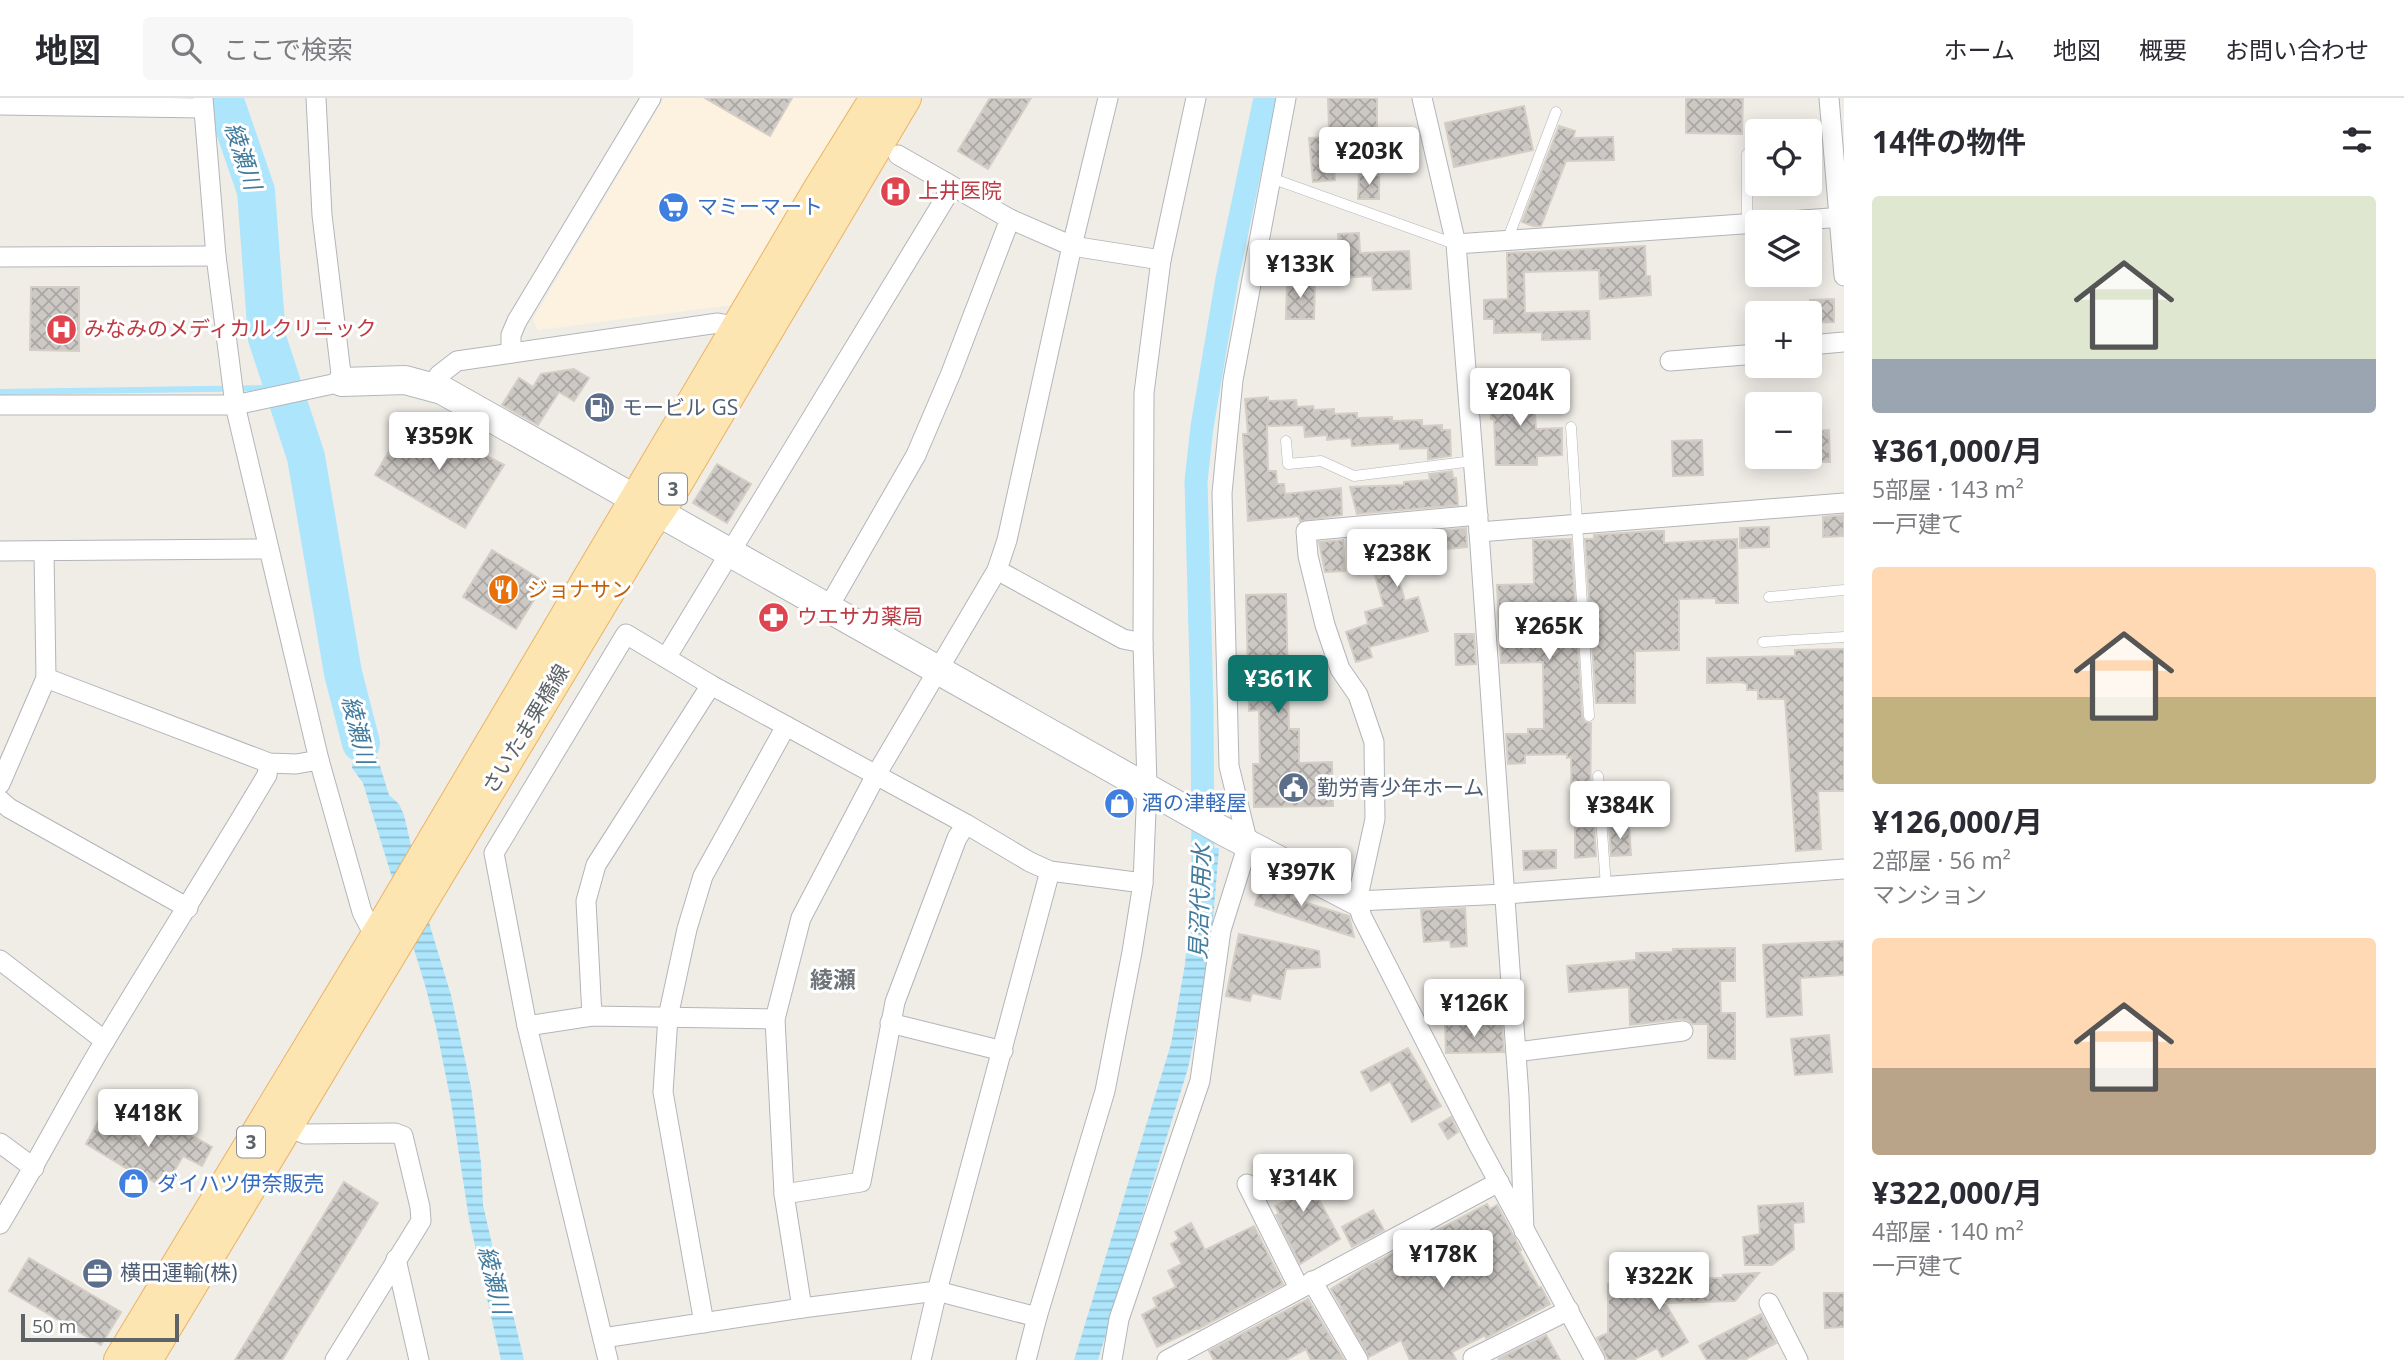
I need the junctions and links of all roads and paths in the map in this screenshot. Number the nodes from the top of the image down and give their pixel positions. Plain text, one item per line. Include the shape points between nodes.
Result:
1 (316, 98) edge
2 (650, 98) edge
3 (875, 98) edge
4 (906, 98) edge
5 (1108, 98) edge
6 (1196, 98) edge
7 (1286, 98) edge
8 (1422, 98) edge
9 (1829, 98) edge
10 (203, 103) edge
11 (0, 105) edge
12 (1556, 111) dead end
13 (898, 155) dead end
14 (1271, 178) junction
15 (952, 187) junction
16 (1842, 218) edge
17 (1010, 219) junction
18 (1822, 219) edge
19 (1745, 224) edge
20 (1507, 241) junction
21 (1456, 244) junction
22 (1072, 246) junction
23 (216, 256) junction
24 (0, 257) edge
25 (1161, 260) junction
26 (1844, 276) edge
27 (738, 327) junction
28 (1844, 342) edge
29 (1822, 344) edge
30 (511, 353) junction
31 (1745, 355) edge
32 (1670, 361) dead end
33 (330, 385) junction
34 (433, 386) junction
35 (0, 405) edge
36 (235, 405) junction
37 (1571, 427) dead end
38 (1286, 441) dead end
39 (1473, 461) junction
40 (1844, 503) edge
41 (647, 506) junction
42 (1479, 523) junction
43 (1577, 524) junction
44 (268, 549) junction
45 (0, 551) edge
46 (44, 552) junction
47 (730, 553) junction
48 (997, 570) junction
49 (1844, 590) edge
50 (1769, 597) dead end
51 (828, 608) junction
52 (1844, 637) edge
53 (1763, 642) dead end
54 (1143, 643) junction
55 (666, 658) junction
56 (939, 670) junction
57 (46, 678) junction
58 (711, 685) junction
59 (1589, 716) dead end
60 (786, 726) junction
61 (319, 760) junction
62 (269, 763) junction
63 (876, 775) junction
64 (1598, 776) dead end
65 (0, 784) edge
66 (1147, 786) junction
67 (0, 800) edge
68 (966, 824) junction
69 (1248, 844) junction
70 (1844, 869) edge
71 (1050, 871) junction
72 (1143, 883) junction
73 (1606, 887) junction
74 (1505, 894) junction
75 (1357, 901) junction
76 (188, 908) junction
77 (383, 937) junction
78 (0, 960) edge
79 (592, 1016) junction
80 (668, 1017) junction
81 (775, 1019) junction
82 (890, 1023) junction
83 (527, 1026) junction
84 (1683, 1031) dead end
85 (105, 1041) junction
86 (1003, 1051) junction
87 (1516, 1052) junction
88 (288, 1127) junction
89 (0, 1143) edge
90 (34, 1168) junction
91 (1499, 1182) junction
92 (1247, 1184) dead end
93 (784, 1194) junction
94 (0, 1224) edge
95 (1524, 1231) junction
96 (396, 1259) junction
97 (1306, 1284) junction
98 (937, 1291) junction
99 (1769, 1303) dead end
100 (802, 1308) junction
101 (1569, 1310) junction
102 (1037, 1317) junction
103 (704, 1322) junction
104 (603, 1338) junction
105 (1473, 1358) edge
106 (119, 1360) edge
107 (147, 1360) edge
108 (335, 1360) edge
109 (419, 1360) edge
110 (608, 1360) edge
111 (921, 1360) edge
112 (1026, 1360) edge
113 (1112, 1360) edge
114 (1167, 1360) edge
115 (1358, 1360) edge
116 (1595, 1360) edge
117 (1798, 1360) edge

1 - 33 street
2 - 30 street via 517,321
3 - 27 main road, さいたま栗橋線 / 3
4 - 41 main road, さいたま栗橋線 / 3
5 - 22 street
6 - 25 street
7 - 14 street
8 - 21 street
9 - 16 street
10 - 11 street
10 - 23 street
12 - 20 lane
13 - 15 street
14 - 21 lane
14 - 69 street via 1233,380 1222,493 1229,766
15 - 17 street
15 - 47 street
16 - 18 street
16 - 26 street
17 - 22 street
17 - 51 street via 916,455
19 - 20 street
20 - 21 street
21 - 39 street
22 - 25 street
22 - 48 street
23 - 24 street
23 - 36 street
25 - 54 street via 1144,393
27 - 30 street via 718,323
27 - 41 main road, さいたま栗橋線 / 3
28 - 29 street
30 - 34 street via 457,361 439,374
31 - 32 street
33 - 34 street via 404,380
33 - 36 street
34 - 41 street
35 - 36 street
36 - 44 street
37 - 43 lane
38 - 39 lane via 1288,464 1321,461 1354,476
39 - 42 street
40 - 43 street
41 - 47 street
41 - 77 main road, さいたま栗橋線 / 3 via 429,845
41 - 77 main road, さいたま栗橋線 / 3 via 437,878
42 - 43 street
42 - 74 street
42 - 75 street via 1306,531 1325,625 1340,669 1359,695 1374,742 1375,818
43 - 59 lane
44 - 46 street
44 - 61 street
45 - 46 street
46 - 57 street
47 - 51 street
47 - 55 street
48 - 54 street via 1123,639
48 - 56 street
49 - 50 lane
51 - 56 street
52 - 53 lane
54 - 66 street
55 - 58 street
55 - 83 street via 626,634 494,853
56 - 63 street
56 - 66 street
57 - 62 street
57 - 65 street
58 - 60 street
58 - 79 street via 596,866 586,901
60 - 63 street
60 - 80 street via 703,876
61 - 62 street
61 - 77 street via 362,912
62 - 76 street via 267,775
63 - 68 street
63 - 81 street via 801,919
64 - 73 lane
66 - 69 street
66 - 72 street
67 - 76 street
68 - 71 street
68 - 82 street
69 - 75 street
69 - 113 street via 1221,930 1200,1081 1119,1320
70 - 73 street
71 - 72 street
71 - 86 street
72 - 102 street via 1105,1091
73 - 74 street
74 - 75 street
74 - 87 street
75 - 91 street
76 - 85 street
77 - 88 main road, さいたま栗橋線 / 3
77 - 106 main road, さいたま栗橋線 / 3
78 - 85 street
79 - 80 street
79 - 83 street
80 - 81 street
80 - 103 street via 663,1092
81 - 93 street
82 - 86 street
82 - 93 street via 861,1182
83 - 104 street
84 - 87 street
85 - 90 street
86 - 98 street
87 - 95 street
88 - 96 street via 305,1135 403,1136 421,1221
88 - 107 main road, さいたま栗橋線 / 3
89 - 90 street
90 - 94 street
91 - 95 street
91 - 97 street
92 - 97 street
93 - 100 street
95 - 101 street
96 - 108 street
96 - 109 street
97 - 114 street
97 - 115 street
98 - 100 street
98 - 102 street
98 - 111 street
99 - 117 street
100 - 103 street
101 - 105 street
101 - 116 street
102 - 112 street
103 - 104 street
104 - 110 street

